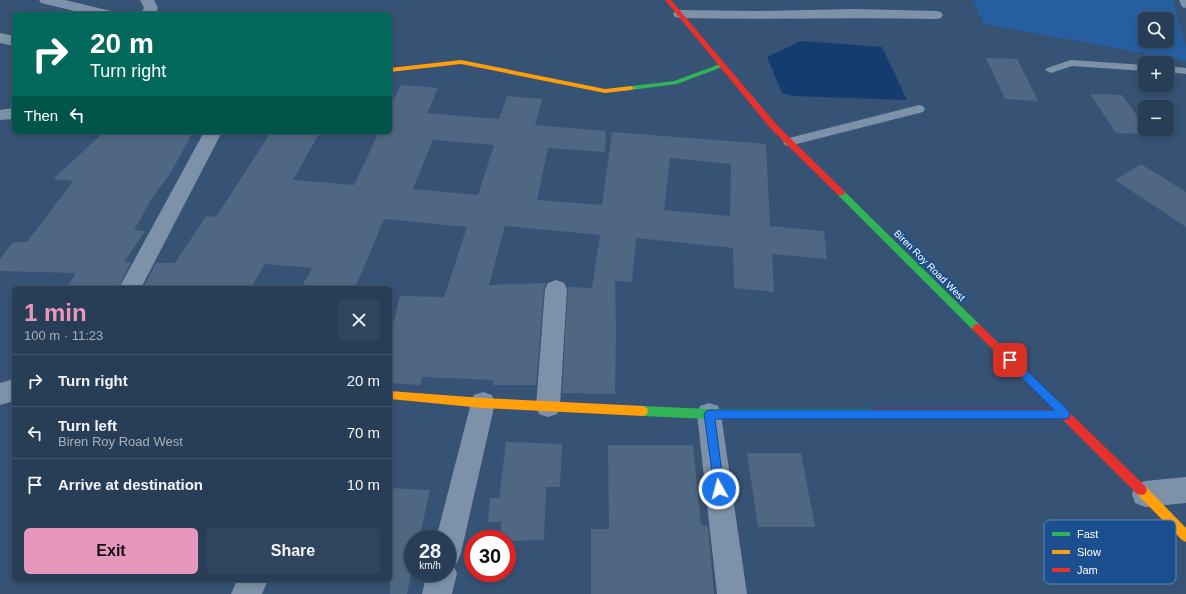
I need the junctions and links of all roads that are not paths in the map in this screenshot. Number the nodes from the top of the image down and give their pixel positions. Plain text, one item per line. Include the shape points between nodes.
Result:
1 (46, 0) edge
2 (146, 0) edge
3 (668, 0) edge
4 (1184, 0) edge
5 (1186, 5) edge
6 (97, 12) edge
7 (149, 12) edge
8 (680, 14) junction
9 (936, 15) dead end
10 (0, 38) edge
11 (12, 41) edge
12 (723, 65) junction
13 (1138, 68) edge
14 (392, 70) edge
15 (1050, 70) dead end
16 (1174, 70) edge
17 (1186, 71) edge
18 (919, 109) dead end
19 (12, 114) edge
20 (0, 115) edge
21 (211, 134) edge
22 (789, 142) junction
23 (131, 286) edge
24 (556, 289) dead end
25 (12, 391) edge
26 (0, 394) edge
27 (392, 395) edge
28 (483, 403) junction
29 (548, 406) junction
30 (709, 414) junction
31 (1065, 414) junction
32 (1186, 490) edge
33 (1146, 494) junction
34 (1171, 520) edge
35 (1176, 526) edge
36 (453, 530) edge
37 (1186, 536) edge
38 (251, 582) edge
39 (440, 582) edge
40 (246, 594) edge
41 (437, 594) edge
42 (732, 594) edge

1 - 6 street
2 - 7 street via 151,8
3 - 8 street, Biren Roy Road West
4 - 5 lane
8 - 9 street
8 - 12 street, Biren Roy Road West
10 - 11 street
12 - 14 street via 675,83 604,91 460,62
12 - 22 street, Biren Roy Road West
13 - 15 lane via 1071,63
16 - 17 lane
18 - 22 lane
19 - 20 street
21 - 23 street
22 - 31 street, Biren Roy Road West
24 - 29 street
25 - 26 street
27 - 28 street
28 - 29 street
28 - 36 street
29 - 30 street
30 - 31 street
30 - 42 street
31 - 33 street, Biren Roy Road West
32 - 33 street
33 - 34 street, Biren Roy Road West
35 - 37 street, Biren Roy Road West
38 - 40 street
39 - 41 street

